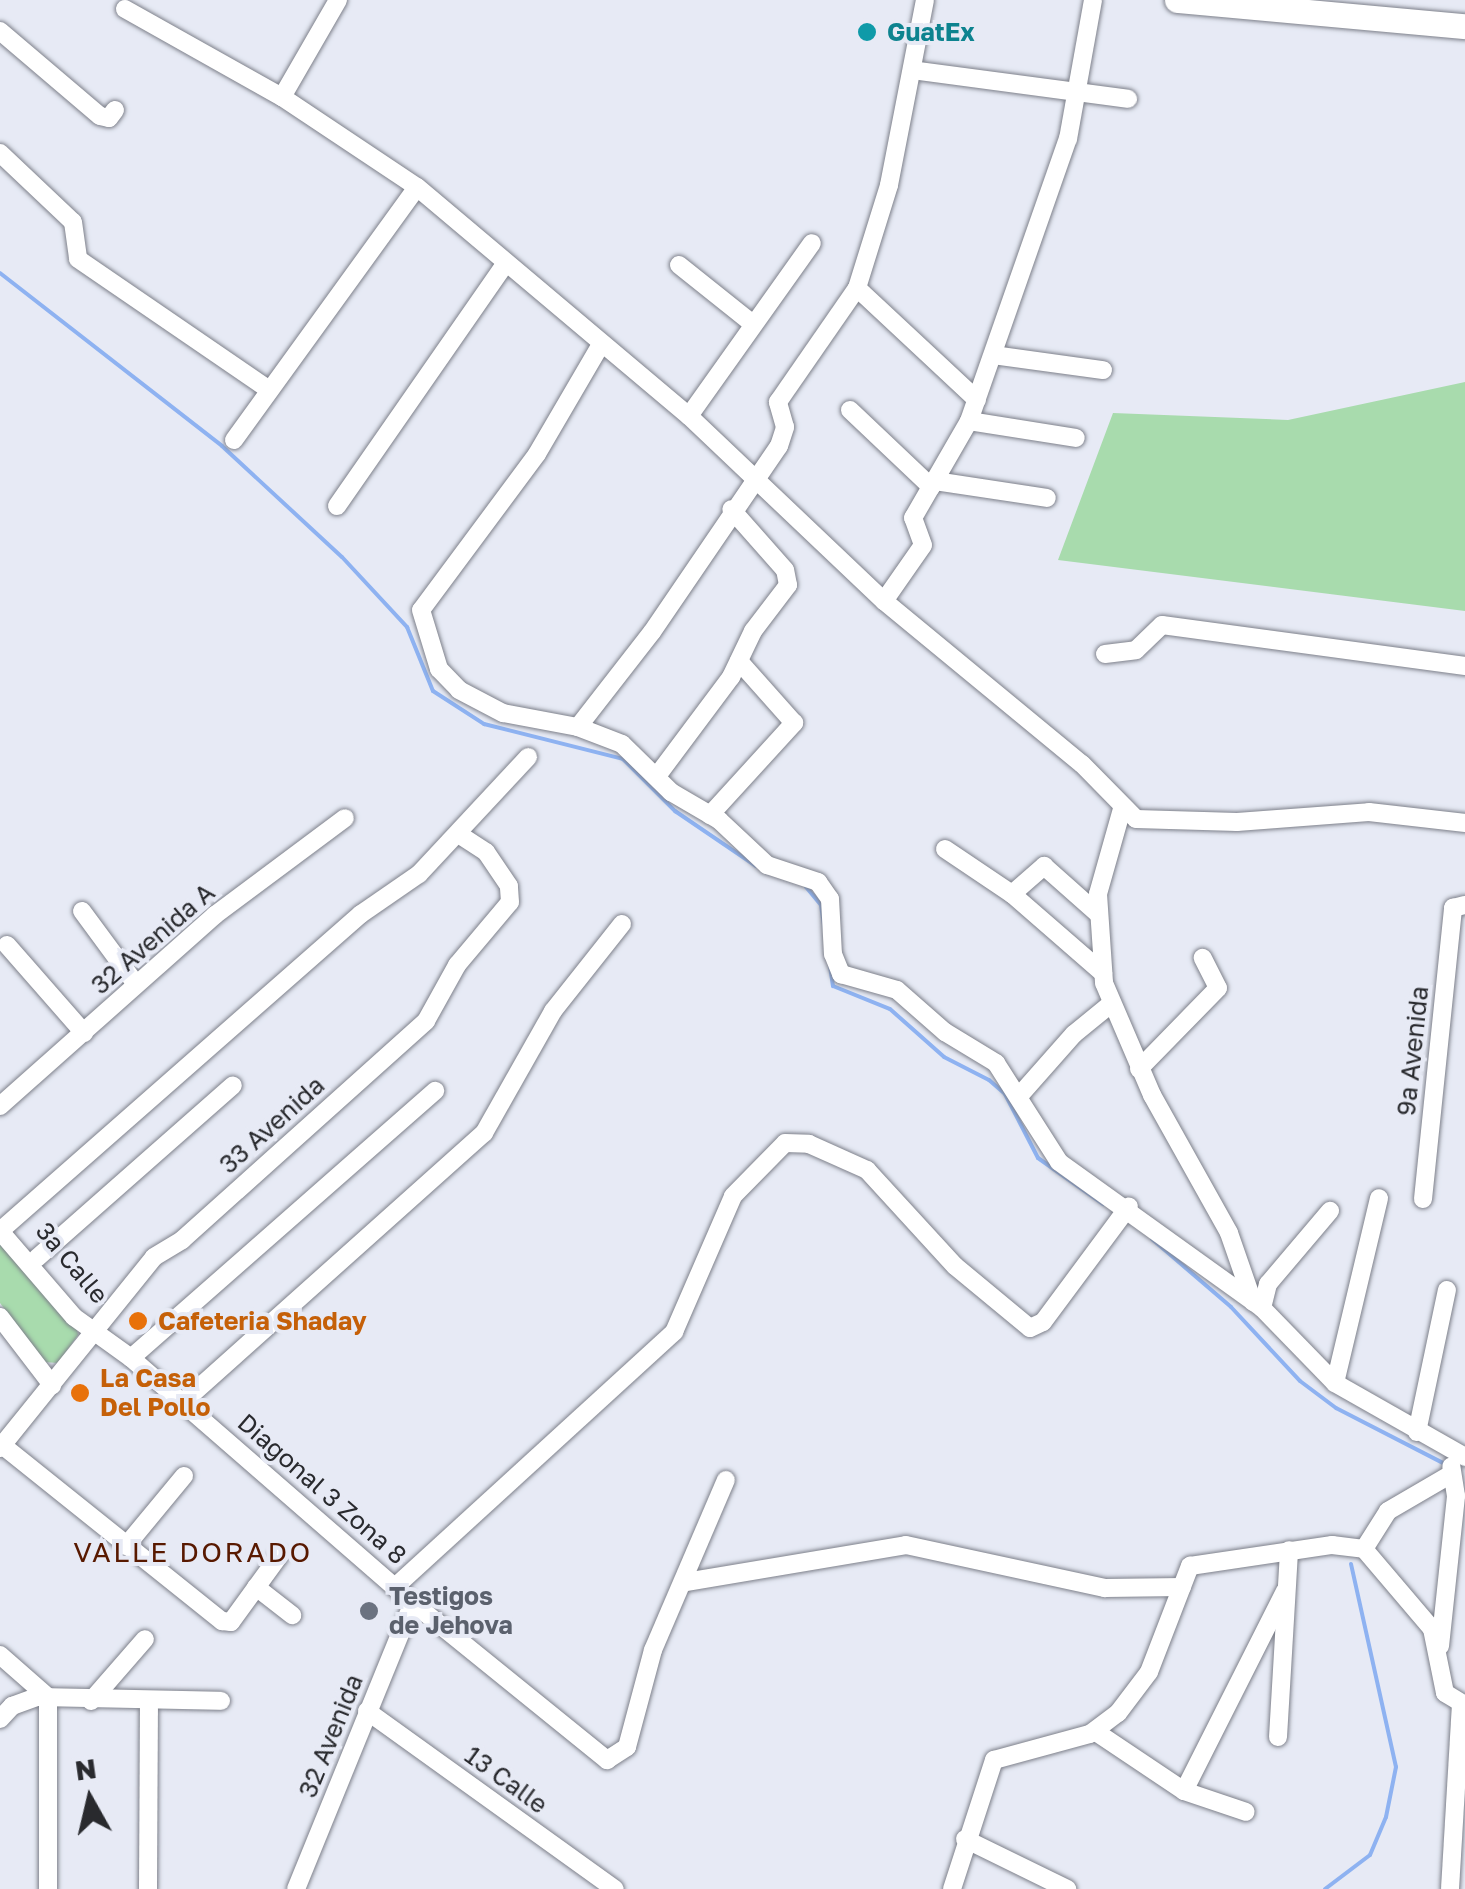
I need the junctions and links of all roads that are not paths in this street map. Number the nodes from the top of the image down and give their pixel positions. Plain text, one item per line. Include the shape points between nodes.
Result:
1 (338, 0) edge
2 (925, 0) edge
3 (1093, 0) edge
4 (1177, 0) edge
5 (124, 9) dead end
6 (1465, 26) edge
7 (0, 30) edge
8 (912, 70) junction
9 (1079, 93) junction
10 (282, 96) junction
11 (1128, 99) dead end
12 (115, 110) dead end
13 (0, 153) edge
14 (417, 187) junction
15 (812, 242) dead end
16 (506, 263) junction
17 (680, 265) dead end
18 (857, 288) junction
19 (754, 324) junction
20 (600, 346) junction
21 (993, 355) junction
22 (1103, 370) dead end
23 (269, 390) junction
24 (976, 400) junction
25 (850, 410) dead end
26 (690, 416) junction
27 (969, 421) junction
28 (1076, 438) dead end
29 (234, 440) dead end
30 (756, 475) junction
31 (933, 484) junction
32 (1046, 498) dead end
33 (338, 506) dead end
34 (731, 509) junction
35 (884, 601) junction
36 (1104, 654) dead end
37 (739, 661) junction
38 (1465, 666) edge
39 (578, 726) junction
40 (528, 757) dead end
41 (657, 776) junction
42 (1122, 809) junction
43 (710, 815) junction
44 (345, 818) dead end
45 (1465, 823) edge
46 (458, 834) junction
47 (946, 849) dead end
48 (1012, 894) junction
49 (1459, 906) edge
50 (82, 911) dead end
51 (1097, 913) junction
52 (622, 924) dead end
53 (7, 945) dead end
54 (1203, 958) dead end
55 (1103, 973) junction
56 (135, 983) junction
57 (1112, 1004) junction
58 (84, 1033) junction
59 (1139, 1069) junction
60 (233, 1085) dead end
61 (435, 1092) dead end
62 (1020, 1095) junction
63 (0, 1106) edge
64 (1380, 1198) dead end
65 (1423, 1198) dead end
66 (1330, 1211) dead end
67 (1124, 1213) junction
68 (2, 1225) edge
69 (36, 1258) junction
70 (1447, 1290) dead end
71 (1257, 1305) junction
72 (0, 1317) edge
73 (95, 1329) junction
74 (131, 1358) junction
75 (1335, 1382) junction
76 (52, 1386) junction
77 (183, 1402) junction
78 (1416, 1432) junction
79 (1, 1447) edge
80 (1456, 1463) edge
81 (184, 1476) dead end
82 (726, 1480) dead end
83 (126, 1546) junction
84 (1364, 1549) junction
85 (1288, 1550) junction
86 (279, 1556) dead end
87 (686, 1582) junction
88 (396, 1586) junction
89 (1182, 1586) junction
90 (256, 1587) junction
91 (1285, 1591) junction
92 (413, 1603) junction
93 (292, 1615) dead end
94 (144, 1639) dead end
95 (1440, 1646) junction
96 (0, 1655) edge
97 (48, 1697) junction
98 (221, 1700) dead end
99 (91, 1701) junction
100 (150, 1701) junction
101 (1463, 1705) edge
102 (368, 1711) junction
103 (0, 1719) edge
104 (1096, 1732) junction
105 (1278, 1736) dead end
106 (1184, 1791) junction
107 (1246, 1812) dead end
108 (964, 1839) junction
109 (48, 1889) edge
110 (148, 1889) edge
111 (296, 1889) edge
112 (615, 1889) edge
113 (952, 1889) edge
114 (1068, 1889) edge
115 (1450, 1889) edge

1 - 10 street
2 - 8 street
3 - 9 street
4 - 6 highway
5 - 10 street
7 - 12 street via 100,116 110,118
8 - 9 street
8 - 18 street via 889,186
9 - 11 street
9 - 21 street
10 - 14 street
13 - 23 street via 73,222 78,258
14 - 16 street
14 - 23 street
15 - 19 street
16 - 20 street
16 - 33 street
17 - 19 street
18 - 24 street
18 - 30 street via 778,402 782,439
19 - 26 street
20 - 26 street
20 - 39 street via 537,454 420,614 434,661 459,690 513,717
21 - 22 street
21 - 24 street
23 - 29 street
24 - 27 street
25 - 31 street
26 - 30 street
27 - 28 street
27 - 31 street
30 - 34 street
30 - 35 street
31 - 32 street
31 - 35 street via 913,518 924,545
34 - 37 street via 789,579
34 - 39 street via 652,632
35 - 42 street via 1082,764
36 - 38 street via 1136,650 1162,624
37 - 41 street
37 - 43 street via 794,723
39 - 41 street via 626,746
40 - 46 street
41 - 43 street
42 - 45 street via 1148,823 1369,812
42 - 51 street
43 - 62 street via 767,865 827,890 841,974 897,990 945,1032 996,1063
44 - 56 street, 32 Avenida A
46 - 68 street
46 - 73 street, 33 Avenida via 486,852 509,886 510,902 457,965 426,1021 182,1240 154,1257
47 - 48 street
48 - 51 street via 1044,866
48 - 55 street
49 - 65 street, 9a Avenida
50 - 56 street
51 - 55 street
52 - 77 street via 553,1011 484,1133
53 - 58 street
54 - 59 street via 1218,988
55 - 57 street
56 - 58 street, 32 Avenida A
57 - 59 street
57 - 62 street via 1074,1034
58 - 63 street, 32 Avenida A
59 - 71 street via 1229,1233
60 - 69 street
61 - 74 street
62 - 67 street via 1059,1162
64 - 75 street
66 - 71 street
67 - 71 street
67 - 88 street via 1044,1322 1030,1328 954,1266 866,1170 809,1144 785,1144 733,1196 674,1332
68 - 69 street, 3a Calle
68 - 73 street, 3a Calle via 74,1318
69 - 73 street, 3a Calle
70 - 78 street
71 - 75 street
72 - 76 street
73 - 74 street, Diagonal 3 Zona 8
73 - 76 street, 33 Avenida
74 - 77 street, Diagonal 3 Zona 8
75 - 78 street
76 - 79 street, 33 Avenida
77 - 88 street, Diagonal 3 Zona 8
78 - 80 street
79 - 83 street
80 - 84 street via 1388,1511
80 - 95 street
81 - 83 street
82 - 87 street
83 - 90 street via 227,1624
84 - 85 street
84 - 95 street
85 - 89 street via 1196,1563
85 - 91 street
86 - 90 street
87 - 89 street via 906,1545 1105,1588
87 - 92 street, Diagonal 3 Zona 8 via 653,1650 626,1747 611,1760
88 - 92 street, Diagonal 3 Zona 8
89 - 104 street via 1149,1672
90 - 93 street
91 - 105 street
91 - 106 street
92 - 102 street, 32 Avenida
94 - 99 street
95 - 101 street via 1445,1693
96 - 97 street
97 - 99 street
97 - 103 street via 24,1698
97 - 109 street
98 - 100 street
99 - 100 street
100 - 110 street
101 - 115 street
102 - 111 street, 32 Avenida
102 - 112 street, 13 Calle
104 - 106 street
104 - 108 street via 996,1758
106 - 107 street
108 - 113 street
108 - 114 street

